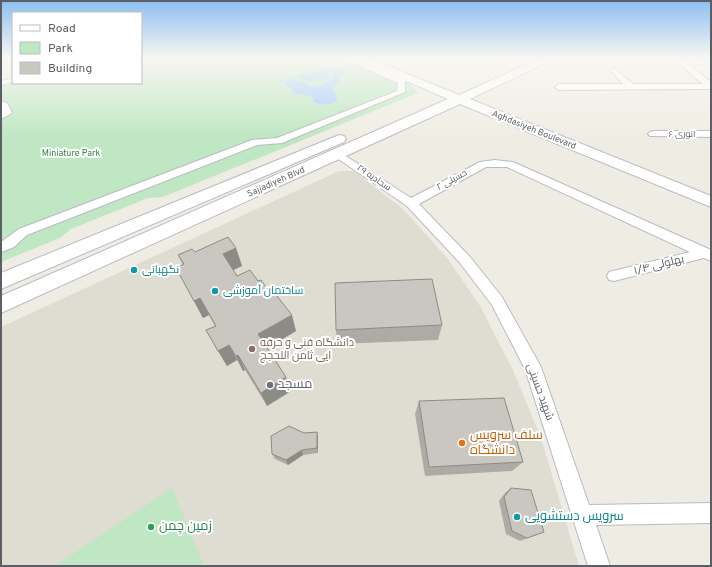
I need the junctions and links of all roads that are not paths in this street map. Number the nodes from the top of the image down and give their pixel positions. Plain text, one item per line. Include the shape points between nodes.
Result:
1 (402, 84) edge
2 (421, 84) edge
3 (422, 84) edge
4 (433, 84) edge
5 (476, 84) edge
6 (491, 84) edge
7 (493, 84) edge
8 (628, 84) edge
9 (711, 86) edge
10 (559, 87) dead end
11 (631, 87) junction
12 (456, 95) junction
13 (497, 102) junction
14 (1, 104) edge
15 (422, 104) junction
16 (1, 116) edge
17 (653, 134) dead end
18 (711, 134) edge
19 (338, 154) junction
20 (711, 191) edge
21 (711, 202) edge
22 (411, 203) junction
23 (1, 247) edge
24 (708, 255) edge
25 (614, 276) dead end
26 (1, 281) edge
27 (1, 305) edge
28 (711, 514) edge
29 (583, 515) junction
30 (599, 566) edge

1 - 23 street via 401,92 278,141 249,144 23,232 9,244
2 - 15 main road via 427,93
3 - 12 main road, Aghdasiyeh Boulevard
4 - 12 main road, Aghdasiyeh Boulevard
5 - 12 main road, Sajjadiyeh Blvd
6 - 12 main road, Sajjadiyeh Blvd
7 - 13 main road
8 - 11 street
9 - 11 street
10 - 11 street
12 - 13 main road, Aghdasiyeh Boulevard
12 - 15 main road, Sajjadiyeh Blvd
12 - 19 main road, Sajjadiyeh Blvd
12 - 21 main road, Aghdasiyeh Boulevard
13 - 20 main road, Aghdasiyeh Boulevard
14 - 16 street via 7,113
15 - 26 main road, Sajjadiyeh Blvd
17 - 18 street, انوری ۶
19 - 22 street, سجادیه ۲۹
19 - 27 main road, Sajjadiyeh Blvd
22 - 24 street, حسینی ۲ via 484,164 509,164
22 - 29 street, شهید حسینی via 465,260 496,300 533,367
24 - 25 street, بهلولی ۱/۴
28 - 29 street
29 - 30 street, شهید حسینی

